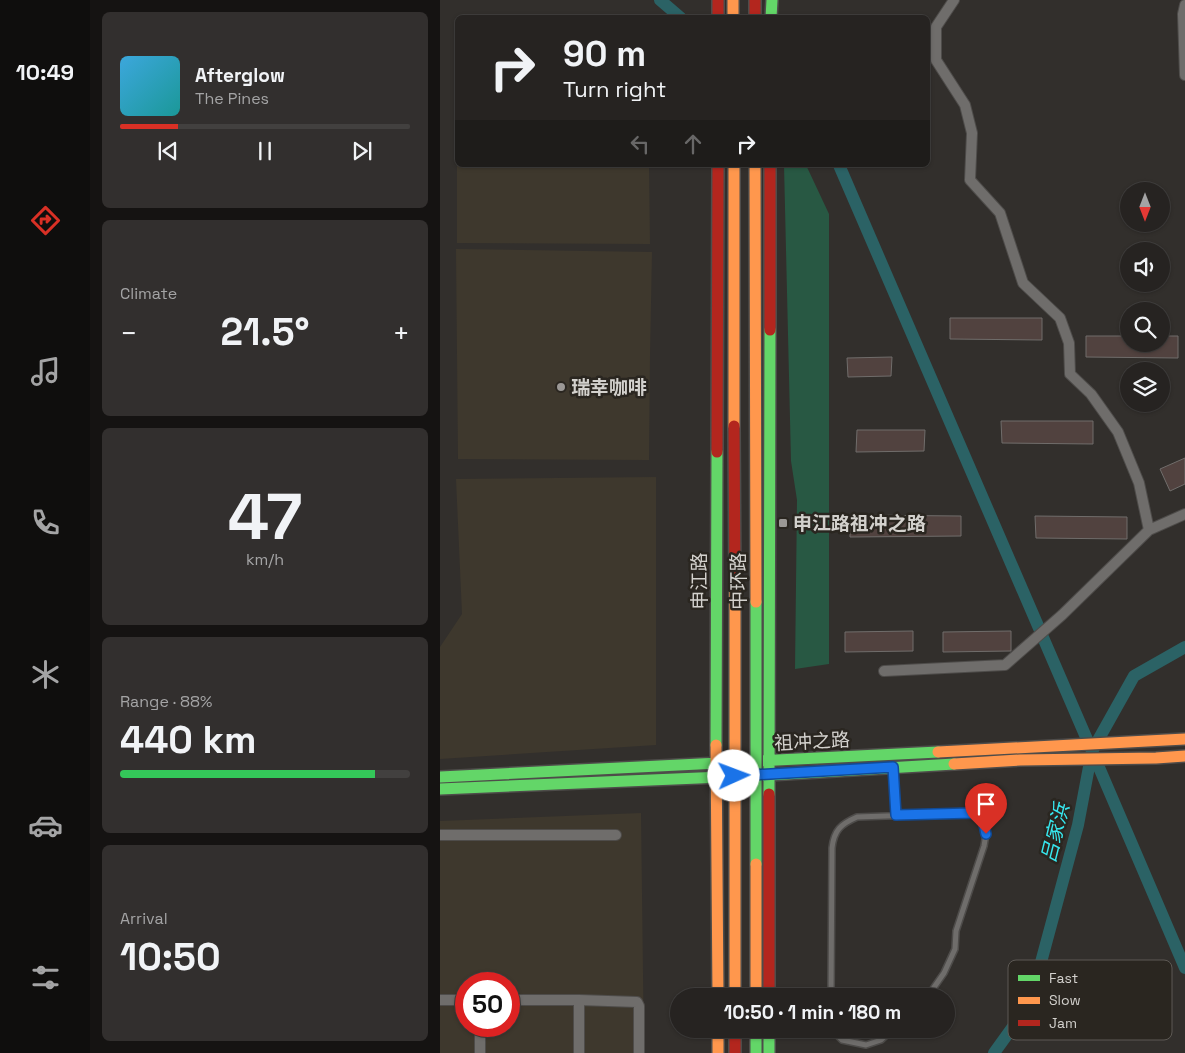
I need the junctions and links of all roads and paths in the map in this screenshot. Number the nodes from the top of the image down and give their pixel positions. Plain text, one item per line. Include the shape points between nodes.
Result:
1 (733, 0) edge
2 (754, 0) edge
3 (772, 0) edge
4 (954, 0) edge
5 (1185, 5) edge
6 (733, 15) edge
7 (754, 15) edge
8 (772, 15) edge
9 (1185, 75) edge
10 (718, 167) edge
11 (734, 167) edge
12 (755, 167) edge
13 (770, 167) edge
14 (1185, 514) edge
15 (1149, 530) junction
16 (884, 671) dead end
17 (1185, 739) edge
18 (1185, 756) edge
19 (770, 761) junction
20 (716, 764) junction
21 (893, 767) junction
22 (769, 775) junction
23 (440, 777) edge
24 (716, 777) junction
25 (440, 790) edge
26 (896, 815) junction
27 (440, 836) edge
28 (616, 836) dead end
29 (718, 988) edge
30 (735, 988) edge
31 (756, 988) edge
32 (769, 988) edge
33 (831, 988) edge
34 (934, 988) edge
35 (440, 1000) edge
36 (455, 1000) edge
37 (520, 1000) edge
38 (579, 1000) junction
39 (480, 1037) edge
40 (718, 1038) edge
41 (735, 1038) edge
42 (756, 1038) edge
43 (769, 1038) edge
44 (840, 1038) edge
45 (883, 1038) edge
46 (480, 1053) edge
47 (579, 1053) edge
48 (639, 1053) edge
49 (718, 1053) edge
50 (735, 1053) edge
51 (756, 1053) edge
52 (769, 1053) edge

1 - 6 main road
2 - 7 main road
3 - 8 main road
4 - 15 street via 936,27 936,60 965,105 972,133 970,180 1000,213 1023,283 1060,318 1069,343 1070,374 1091,394 1118,432 1139,483
5 - 9 street
10 - 20 main road, 申江路
11 - 30 main road, 中环路, bridge
12 - 31 main road, 中环路, bridge
13 - 19 main road
14 - 15 street
15 - 16 street via 1062,615 1005,665
17 - 19 main road, 祖冲之路
18 - 21 main road, 祖冲之路
19 - 20 main road, 祖冲之路
19 - 22 main road
20 - 23 main road, 祖冲之路
20 - 24 main road, 申江路
21 - 22 main road, 祖冲之路
21 - 26 lane
22 - 24 main road, 祖冲之路
22 - 32 main road
24 - 25 main road, 祖冲之路
24 - 29 main road, 申江路
26 - 33 lane via 857,817 846,821 833,840
26 - 34 lane via 973,813 983,820 986,834 956,931 955,948
27 - 28 street
35 - 36 street
37 - 38 street
38 - 47 street
38 - 48 street via 637,1002
39 - 46 street
40 - 49 main road
41 - 50 main road
42 - 51 main road
43 - 52 main road
44 - 45 lane via 866,1045

